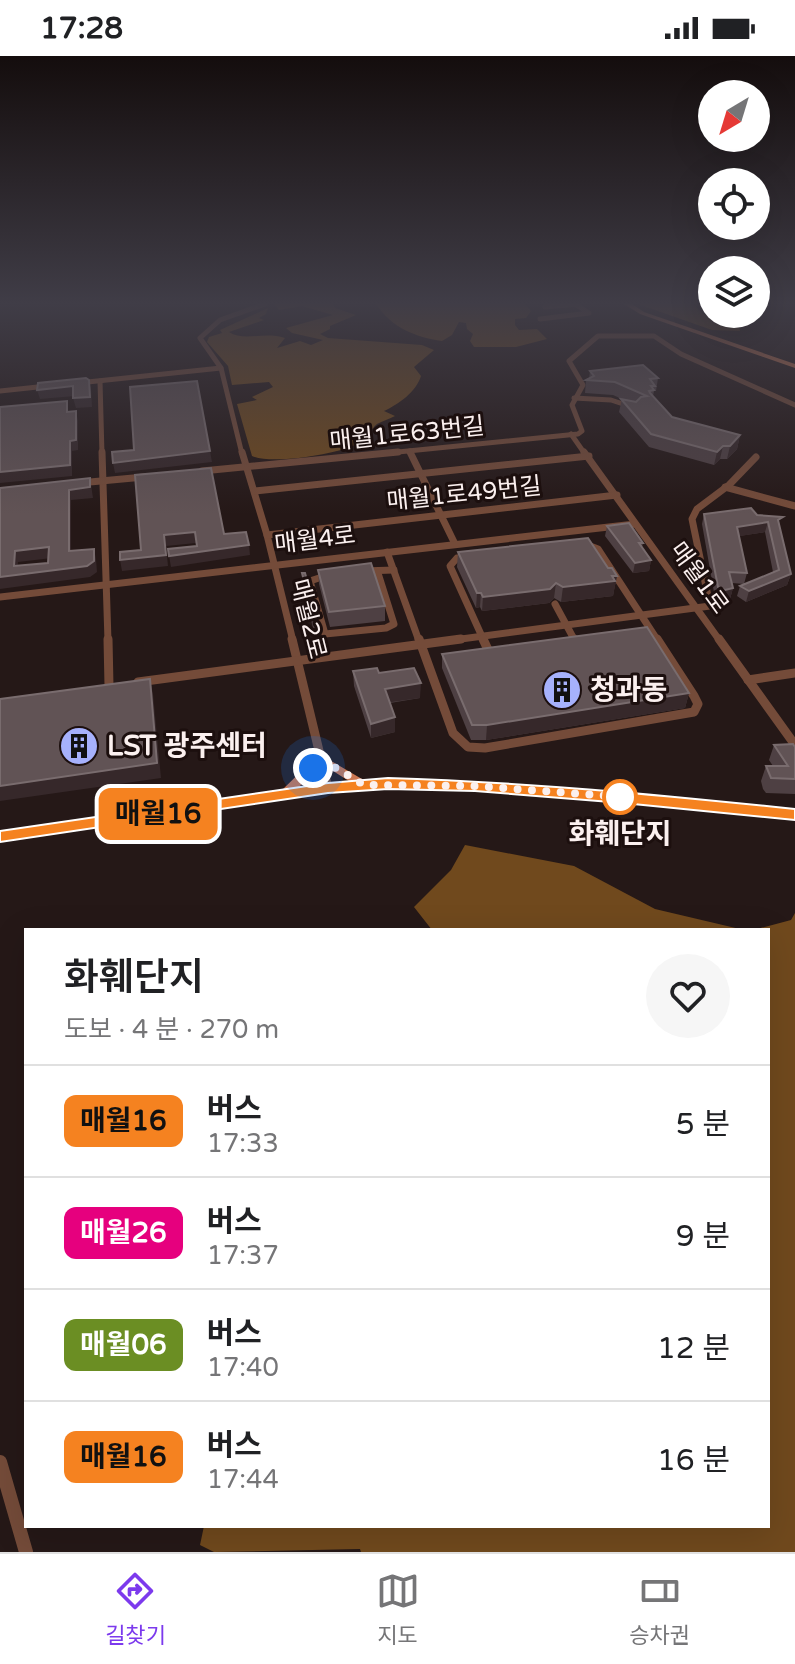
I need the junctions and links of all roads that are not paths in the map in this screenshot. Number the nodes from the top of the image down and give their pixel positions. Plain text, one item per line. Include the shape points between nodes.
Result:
1 (167, 374) edge
2 (222, 374) edge
3 (575, 374) edge
4 (725, 374) edge
5 (100, 381) junction
6 (74, 384) edge
7 (61, 385) edge
8 (0, 391) edge
9 (574, 398) junction
10 (795, 405) edge
11 (633, 410) edge
12 (571, 434) junction
13 (410, 452) junction
14 (589, 456) junction
15 (756, 457) dead end
16 (246, 468) junction
17 (189, 473) edge
18 (420, 474) junction
19 (148, 476) edge
20 (103, 481) junction
21 (75, 483) edge
22 (725, 487) junction
23 (255, 491) junction
24 (617, 495) junction
25 (795, 506) edge
26 (439, 515) junction
27 (635, 524) junction
28 (267, 535) junction
29 (455, 544) junction
30 (570, 545) edge
31 (387, 552) junction
32 (471, 557) edge
33 (274, 565) junction
34 (394, 570) junction
35 (347, 573) edge
36 (378, 573) junction
37 (333, 575) edge
38 (107, 585) junction
39 (0, 597) edge
40 (555, 604) dead end
41 (696, 608) junction
42 (641, 614) junction
43 (566, 624) junction
44 (383, 628) junction
45 (481, 634) junction
46 (337, 636) dead end
47 (421, 642) junction
48 (576, 642) edge
49 (381, 648) junction
50 (490, 654) edge
51 (297, 660) junction
52 (795, 673) edge
53 (748, 680) junction
54 (109, 686) junction
55 (94, 688) edge
56 (795, 745) edge
57 (321, 759) junction
58 (364, 785) junction
59 (328, 788) junction
60 (285, 795) junction
61 (795, 815) edge
62 (0, 837) edge
63 (0, 1462) edge
64 (26, 1552) edge

1 - 5 street
2 - 16 street, 매월2로
3 - 9 street via 583,385
4 - 10 street
5 - 6 street
5 - 20 street
7 - 8 street
9 - 11 street via 611,400
9 - 12 street via 583,428
12 - 13 street, 매월1로63번길
12 - 14 street, 매월1로
13 - 16 street, 매월1로63번길
13 - 18 street
14 - 18 street
14 - 24 street, 매월1로
15 - 22 street
16 - 17 street, 매월1로63번길
16 - 23 street, 매월2로
18 - 23 street
18 - 26 street
19 - 20 street
20 - 21 street
20 - 38 street
22 - 25 street
22 - 41 street via 692,519 710,606
23 - 28 street, 매월2로
24 - 26 street, 매월1로49번길
24 - 27 street, 매월1로
26 - 28 street, 매월1로49번길
26 - 29 street
27 - 29 street, 매월4로
27 - 41 street, 매월1로
28 - 33 street, 매월2로
29 - 31 street, 매월4로
30 - 42 street via 598,549
31 - 33 street, 매월4로
31 - 34 street
32 - 45 street via 457,558 450,566
33 - 38 street, 매월4로
33 - 51 street, 매월2로
34 - 36 street
34 - 47 street
35 - 36 street
36 - 44 street via 394,621
37 - 44 street via 310,581 325,634
38 - 39 street, 매월4로
38 - 54 street
40 - 43 street
41 - 42 street
41 - 53 street, 매월1로
42 - 43 street
42 - 47 street via 694,696 694,712 485,748 468,747 453,733
43 - 45 street
43 - 48 street
44 - 46 street
44 - 49 street via 396,635
45 - 47 street
45 - 50 street
47 - 49 street
49 - 51 street
51 - 54 street
51 - 57 street, 매월2로
52 - 53 street
53 - 56 street, 매월1로
54 - 55 street
57 - 58 main road
57 - 59 street, 매월2로
57 - 60 main road
58 - 59 main road
58 - 61 main road via 490,787
59 - 60 main road
60 - 62 main road
63 - 64 street

